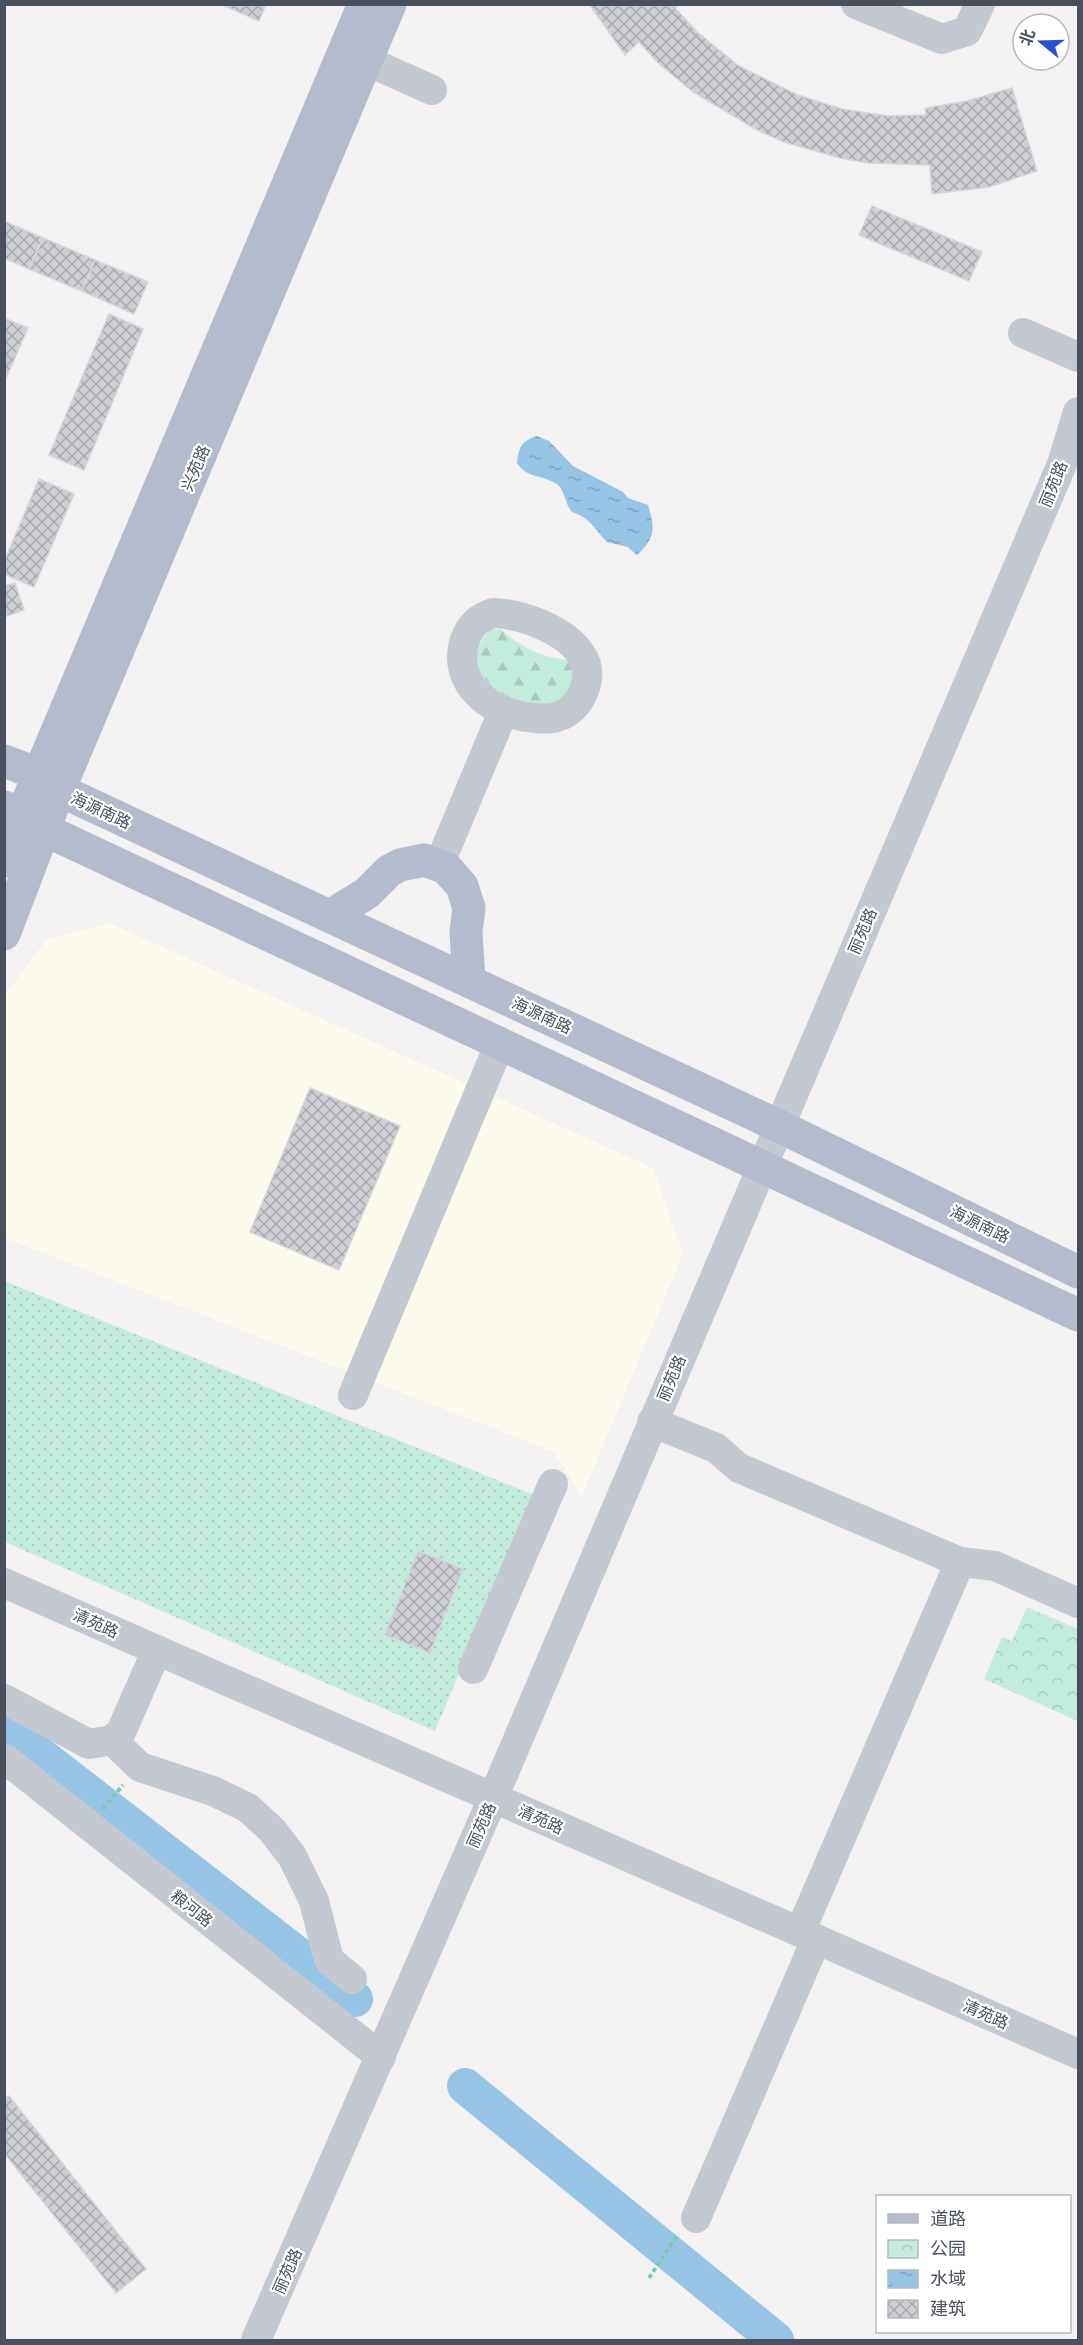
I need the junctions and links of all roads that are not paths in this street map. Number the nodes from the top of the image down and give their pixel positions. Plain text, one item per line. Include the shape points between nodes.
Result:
1 (364, 4) edge
2 (390, 4) edge
3 (856, 4) edge
4 (980, 4) edge
5 (367, 61) junction
6 (432, 90) dead end
7 (1023, 333) dead end
8 (1078, 357) edge
9 (1078, 412) edge
10 (503, 712) dead end
11 (4, 761) edge
12 (49, 782) junction
13 (24, 817) edge
14 (4, 861) edge
15 (439, 865) junction
16 (330, 916) junction
17 (4, 934) edge
18 (469, 981) junction
19 (500, 1043) junction
20 (778, 1126) junction
21 (761, 1166) junction
22 (1078, 1272) edge
23 (1078, 1315) edge
24 (353, 1395) dead end
25 (652, 1422) junction
26 (553, 1484) dead end
27 (960, 1562) junction
28 (4, 1583) edge
29 (1078, 1603) edge
30 (157, 1650) junction
31 (473, 1669) dead end
32 (4, 1699) edge
33 (112, 1740) junction
34 (4, 1758) edge
35 (493, 1798) junction
36 (808, 1936) junction
37 (352, 1978) dead end
38 (1078, 2054) edge
39 (381, 2056) junction
40 (687, 2226) road end
41 (256, 2340) edge

1 - 12 main road, 兴苑路
2 - 5 main road, 兴苑路
3 - 4 street via 942,39 967,31
5 - 6 street
5 - 12 main road, 兴苑路
7 - 8 street
9 - 20 street, 丽苑路 via 1057,476
10 - 15 street
11 - 12 main road, 海源南路
12 - 13 main road, 兴苑路
12 - 16 main road, 海源南路
13 - 14 main road, 兴苑路
13 - 17 main road, 兴苑路
13 - 19 main road
15 - 16 main road via 424,860 400,865 367,893
15 - 18 main road via 455,876 469,908
16 - 18 main road, 海源南路
18 - 20 main road, 海源南路
19 - 21 main road
19 - 24 street
20 - 21 street, 丽苑路
20 - 22 main road, 海源南路
21 - 23 main road
21 - 25 street, 丽苑路
25 - 27 street via 716,1448 739,1468
25 - 35 street, 丽苑路
26 - 31 street
27 - 29 street via 995,1566
27 - 36 street
28 - 30 street, 清苑路
30 - 33 street via 121,1732
30 - 35 street, 清苑路
32 - 33 street via 89,1744
33 - 37 street via 140,1767 213,1791 248,1808 272,1830 292,1856 314,1901 329,1960
34 - 39 street, 粮河路
35 - 36 street, 清苑路
35 - 39 street, 丽苑路
36 - 38 street, 清苑路
36 - 40 street
39 - 41 street, 丽苑路

